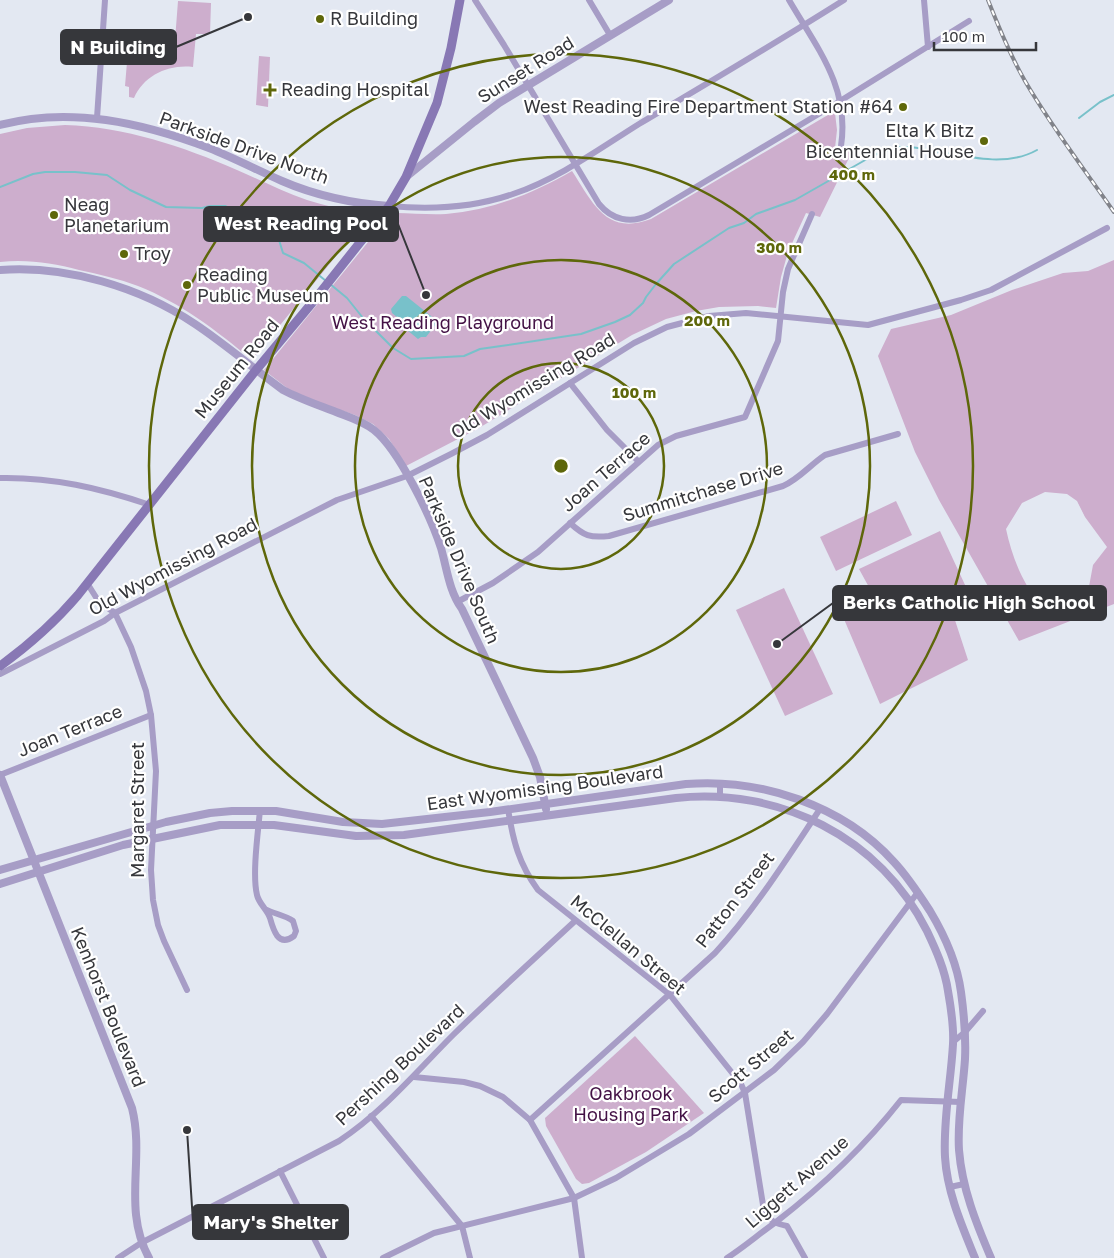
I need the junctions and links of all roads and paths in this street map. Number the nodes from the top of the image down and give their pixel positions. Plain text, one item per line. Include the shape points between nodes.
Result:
1 (106, 0) edge
2 (460, 0) edge
3 (475, 0) edge
4 (589, 0) edge
5 (669, 0) edge
6 (789, 0) edge
7 (844, 0) edge
8 (924, 0) edge
9 (969, 21) dead end
10 (804, 25) junction
11 (610, 35) junction
12 (928, 47) junction
13 (528, 85) junction
14 (840, 101) junction
15 (97, 118) junction
16 (0, 125) edge
17 (841, 146) dead end
18 (575, 163) junction
19 (406, 177) junction
20 (390, 206) junction
21 (812, 214) dead end
22 (1107, 228) dead end
23 (0, 270) edge
24 (781, 316) junction
25 (256, 370) junction
26 (570, 383) junction
27 (898, 434) dead end
28 (638, 461) junction
29 (407, 476) junction
30 (0, 478) edge
31 (150, 505) junction
32 (570, 523) junction
33 (87, 583) junction
34 (457, 602) junction
35 (115, 613) junction
36 (0, 666) edge
37 (0, 674) edge
38 (151, 715) junction
39 (0, 775) edge
40 (720, 783) junction
41 (720, 796) junction
42 (545, 804) junction
43 (820, 809) junction
44 (260, 810) junction
45 (508, 810) junction
46 (547, 816) junction
47 (813, 820) junction
48 (510, 821) junction
49 (259, 823) junction
50 (154, 826) junction
51 (154, 839) junction
52 (34, 861) junction
53 (0, 870) edge
54 (39, 873) junction
55 (0, 884) edge
56 (918, 892) junction
57 (910, 901) junction
58 (265, 909) junction
59 (575, 921) junction
60 (187, 990) dead end
61 (670, 995) junction
62 (983, 1011) dead end
63 (965, 1032) junction
64 (953, 1042) junction
65 (414, 1077) junction
66 (745, 1094) junction
67 (948, 1102) junction
68 (961, 1102) junction
69 (371, 1116) junction
70 (530, 1120) junction
71 (280, 1171) junction
72 (964, 1184) junction
73 (950, 1187) junction
74 (574, 1198) junction
75 (774, 1223) junction
76 (462, 1226) junction
77 (141, 1243) junction
78 (118, 1258) edge
79 (149, 1258) edge
80 (324, 1258) edge
81 (383, 1258) edge
82 (470, 1258) edge
83 (582, 1258) edge
84 (727, 1258) edge
85 (805, 1258) edge
86 (975, 1258) edge
87 (991, 1258) edge

1 - 15 street
2 - 19 main road, Museum Road via 439,94
3 - 13 street
4 - 11 street
5 - 11 street, Sunset Road
6 - 10 street
7 - 10 street
8 - 12 street
9 - 12 street
10 - 14 street via 835,79
10 - 18 street
11 - 13 street, Sunset Road
12 - 14 street
13 - 18 street
13 - 19 street, Sunset Road via 474,122
14 - 17 street via 844,124
14 - 18 street via 644,217 620,219 604,210
15 - 16 street, Parkside Drive North via 55,117
15 - 20 street, Parkside Drive North via 162,132 208,148 284,182 337,198
18 - 20 street via 529,188 494,200 462,207
19 - 20 main road, Museum Road
20 - 25 main road, Museum Road
21 - 24 street via 788,269
22 - 24 street, Old Wyomissing Road via 997,287 868,326
23 - 25 street, Parkside Drive South via 67,274 144,297 195,324
24 - 26 street, Old Wyomissing Road via 722,314 677,324 634,343
24 - 28 street, Joan Terrace via 778,341 745,417 670,438
25 - 29 street, Parkside Drive South via 298,398 373,429 397,457
25 - 31 main road, Museum Road
26 - 28 street via 607,430
26 - 29 street, Old Wyomissing Road via 487,435
27 - 32 street, Summitchase Drive via 825,455 783,486 609,536 593,538 582,534
28 - 32 street, Joan Terrace
29 - 34 street, Parkside Drive South via 438,540
29 - 35 street, Old Wyomissing Road via 322,507
30 - 31 street via 36,478 71,483
31 - 33 main road, Museum Road
32 - 34 street, Joan Terrace via 513,570
33 - 35 street, Margaret Street via 99,602
33 - 36 main road, Museum Road via 61,614 24,649
34 - 42 street, Parkside Drive South via 533,758
35 - 37 street, Old Wyomissing Road
35 - 38 street, Margaret Street via 136,658
38 - 39 street, Joan Terrace
38 - 50 street, Margaret Street via 156,771
39 - 52 street, Kenhorst Boulevard
40 - 41 street
40 - 42 street, East Wyomissing Boulevard via 686,784
40 - 43 street, East Wyomissing Boulevard via 778,793
41 - 46 street, East Wyomissing Boulevard via 676,798
41 - 47 street, East Wyomissing Boulevard via 772,805
42 - 45 street, East Wyomissing Boulevard
42 - 46 street, Parkside Drive South
43 - 47 street, Patton Street
43 - 56 street, East Wyomissing Boulevard via 852,827 882,851
44 - 45 street, East Wyomissing Boulevard via 382,824
44 - 49 street
44 - 50 street, East Wyomissing Boulevard via 210,813
45 - 48 street, McClellan Street
46 - 48 street, East Wyomissing Boulevard
47 - 57 street, East Wyomissing Boulevard via 859,848 882,868
47 - 61 street, Patton Street via 727,940
48 - 49 street, East Wyomissing Boulevard via 383,836 342,835
48 - 59 street, McClellan Street via 518,855 528,877 538,890
49 - 51 street, East Wyomissing Boulevard via 209,826
49 - 58 street via 255,887 257,898
50 - 51 street, Margaret Street
50 - 52 street, East Wyomissing Boulevard
51 - 54 street, East Wyomissing Boulevard via 106,850
51 - 60 street, Margaret Street via 151,870 156,914 164,941
52 - 53 street, East Wyomissing Boulevard
52 - 54 street, Kenhorst Boulevard
54 - 55 street, East Wyomissing Boulevard
54 - 77 street, Kenhorst Boulevard via 132,1108 138,1145 134,1193
56 - 57 street, Scott Street
56 - 63 street, East Wyomissing Boulevard via 942,933 956,966
57 - 64 street, East Wyomissing Boulevard via 944,973
57 - 66 street, Scott Street via 814,1030
58 - 58 street via 277,937 286,939 294,936 293,921
59 - 61 street, McClellan Street
59 - 65 street, Pershing Boulevard via 452,1036
61 - 66 street, McClellan Street via 741,1084
61 - 70 street, Patton Street
62 - 63 street
63 - 64 street
63 - 68 street, East Wyomissing Boulevard
64 - 67 street, East Wyomissing Boulevard
65 - 69 street, Pershing Boulevard
65 - 70 street via 484,1087 503,1097
66 - 74 street, Scott Street via 650,1159
66 - 75 street, McClellan Street via 764,1211
67 - 68 street
67 - 73 street, East Wyomissing Boulevard via 944,1139
67 - 75 street, Liggett Avenue via 901,1100 875,1133 840,1168
68 - 72 street, East Wyomissing Boulevard via 958,1128
69 - 71 street, Pershing Boulevard via 339,1141
69 - 76 street
70 - 74 street
71 - 77 street, Pershing Boulevard
71 - 80 street
72 - 73 street
72 - 87 street, East Wyomissing Boulevard
73 - 86 street, East Wyomissing Boulevard
74 - 76 street, Scott Street
74 - 83 street
75 - 84 street, Liggett Avenue
75 - 85 street, McClellan Street via 787,1226
76 - 81 street, Scott Street via 434,1234
76 - 82 street
77 - 78 street, Pershing Boulevard
77 - 79 street, Kenhorst Boulevard

